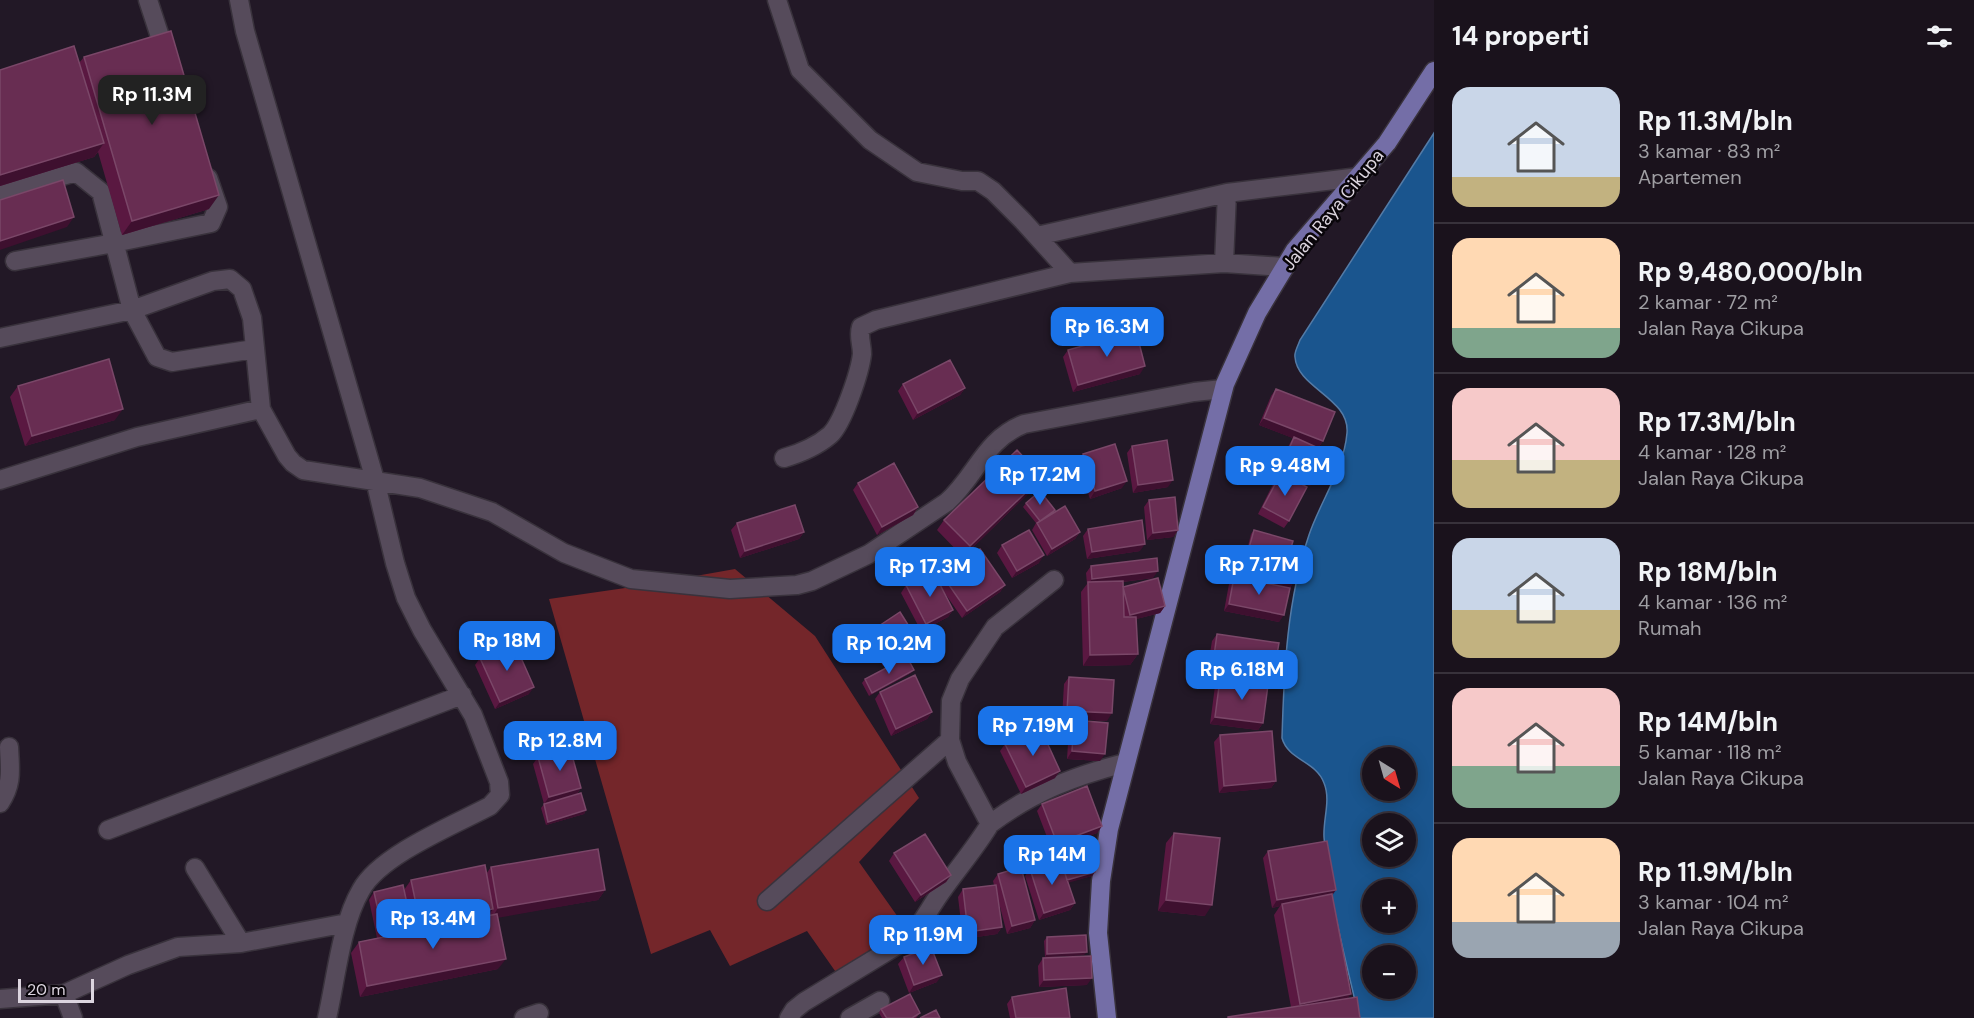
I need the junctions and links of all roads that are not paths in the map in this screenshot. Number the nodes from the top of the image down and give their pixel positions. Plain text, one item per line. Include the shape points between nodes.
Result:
1 (148, 0) edge
2 (239, 0) edge
3 (777, 0) edge
4 (1434, 71) edge
5 (172, 73) edge
6 (203, 162) edge
7 (1359, 177) junction
8 (1227, 193) junction
9 (0, 194) edge
10 (1037, 236) junction
11 (114, 243) junction
12 (15, 261) dead end
13 (1224, 263) junction
14 (1285, 267) junction
15 (1070, 273) junction
16 (132, 310) junction
17 (0, 338) edge
18 (254, 349) junction
19 (1223, 389) junction
20 (261, 409) junction
21 (784, 459) dead end
22 (0, 480) edge
23 (375, 480) junction
24 (1054, 580) dead end
25 (462, 695) junction
26 (950, 740) junction
27 (9, 747) dead end
28 (1125, 763) junction
29 (0, 803) edge
30 (990, 824) junction
31 (108, 830) dead end
32 (195, 868) dead end
33 (767, 901) dead end
34 (347, 923) junction
35 (241, 943) junction
36 (64, 994) junction
37 (0, 999) edge
38 (880, 1001) dead end
39 (73, 1018) edge
40 (327, 1018) edge
41 (789, 1018) edge
42 (850, 1018) edge
43 (1107, 1018) edge

1 - 5 street
2 - 23 street
3 - 10 street via 800,70 870,140 917,172 978,181
4 - 7 main road, Jalan Raya Cikupa via 1387,143
6 - 11 street via 218,207 211,223
7 - 8 street
7 - 14 main road, Jalan Raya Cikupa via 1295,250
8 - 10 street
8 - 13 street
9 - 11 street via 76,172 101,192
10 - 15 street
11 - 12 street
11 - 16 street
13 - 14 street
13 - 15 street
14 - 19 main road, Jalan Raya Cikupa via 1257,313
15 - 21 street via 876,320 861,327 862,354 843,414 831,434 810,449
16 - 17 street
16 - 18 street via 157,357 172,362
16 - 18 street via 213,281 230,279 242,290 252,318
18 - 20 street
19 - 23 street via 1011,429 995,441 957,493 936,510 869,554 797,585 730,589 631,579 564,553 492,512 420,488
19 - 28 main road, Jalan Raya Cikupa
20 - 22 street via 137,437
20 - 23 street via 287,456 303,470
23 - 25 street via 406,598
24 - 26 street via 995,627 971,662 951,701
25 - 31 street
25 - 34 street via 499,782 500,795 490,806 389,859 362,888
26 - 30 street via 957,762
26 - 33 street
27 - 29 street via 11,779
28 - 30 street via 1046,790 1017,804
28 - 43 main road, Jalan Raya Cikupa via 1101,881 1098,933
30 - 41 street via 909,938 804,1002
32 - 35 street
34 - 35 street
34 - 40 street
35 - 36 street via 178,947
36 - 37 street
36 - 39 street
38 - 42 street

